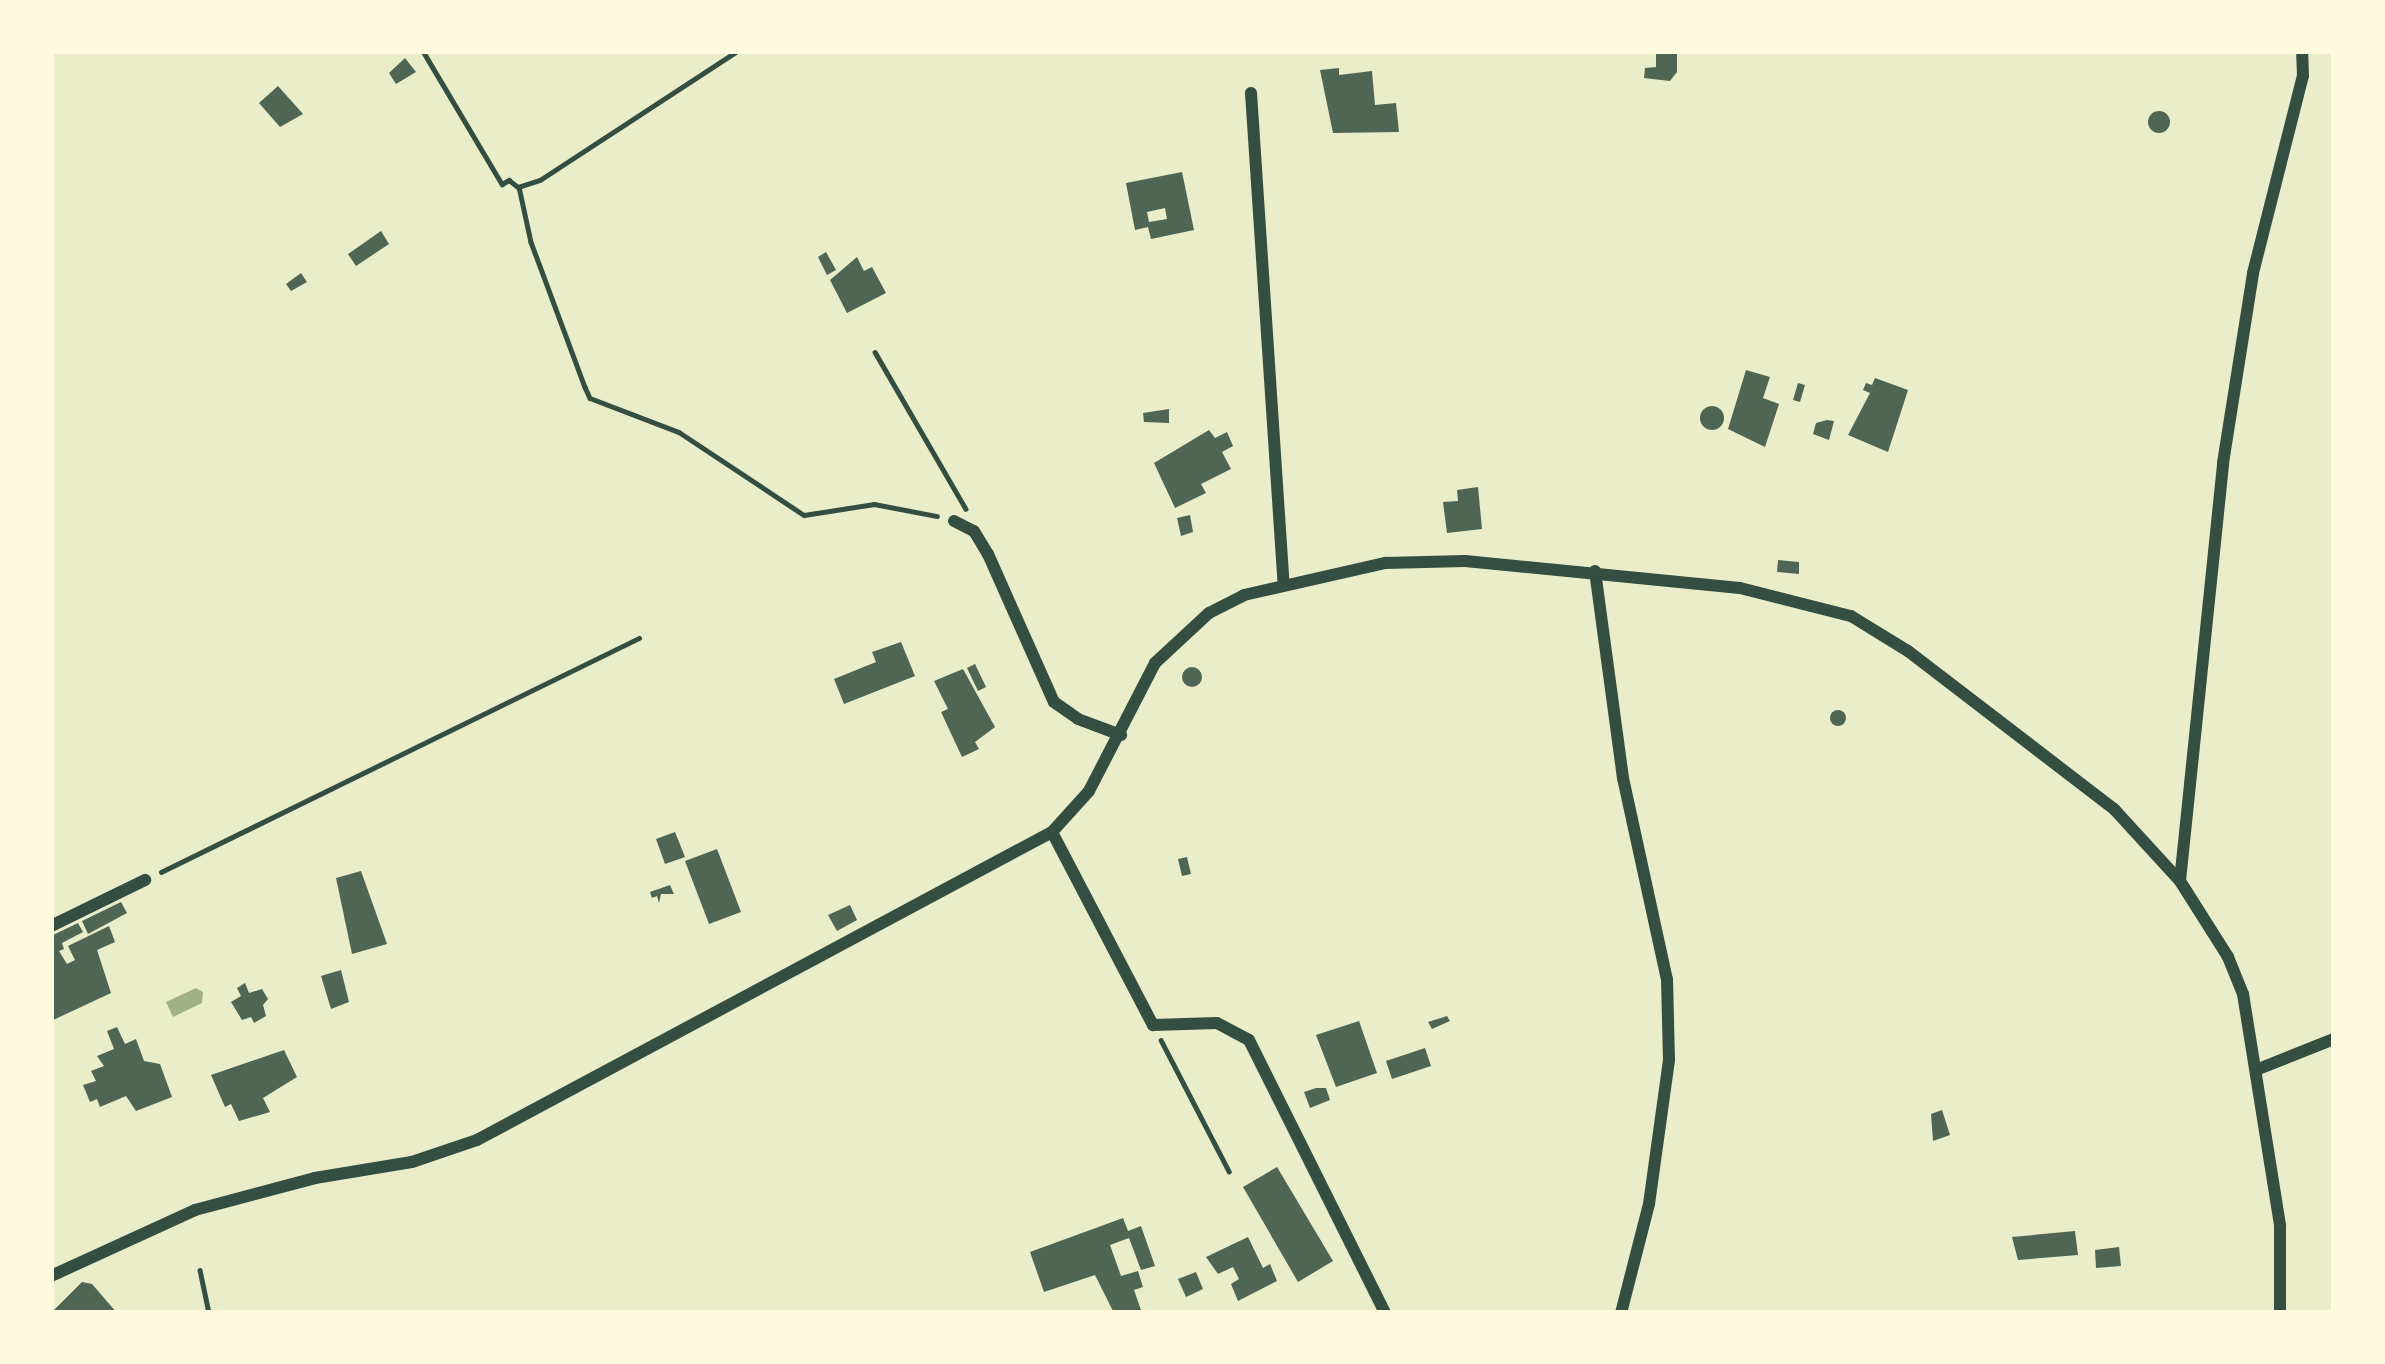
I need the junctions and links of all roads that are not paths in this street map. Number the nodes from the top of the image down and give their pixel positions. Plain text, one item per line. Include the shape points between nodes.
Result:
1 (2302, 51) edge
2 (1251, 93) dead end
3 (955, 521) road end
4 (1595, 571) junction
5 (1284, 585) junction
6 (1120, 735) junction
7 (1052, 832) junction
8 (146, 880) road end
9 (2180, 881) junction
10 (51, 926) edge
11 (2334, 1040) edge
12 (2256, 1070) junction
13 (51, 1276) edge
14 (1385, 1313) edge
15 (1621, 1313) edge
16 (2280, 1313) edge

1 - 9 street via 2303,76 2253,273 2223,464
2 - 5 street
3 - 6 street via 974,531 1054,702
4 - 5 street via 1385,563
4 - 9 street via 1779,596 1867,625 2091,788
4 - 15 street via 1623,778 1667,979 1669,1060 1649,1204
5 - 6 street via 1244,595 1183,632 1155,663
6 - 7 street via 1089,791
7 - 13 street via 477,1140 195,1210
7 - 14 street via 1153,1025 1216,1023 1250,1040
8 - 10 street
9 - 12 street via 2243,994
11 - 12 street
12 - 16 street via 2280,1226

